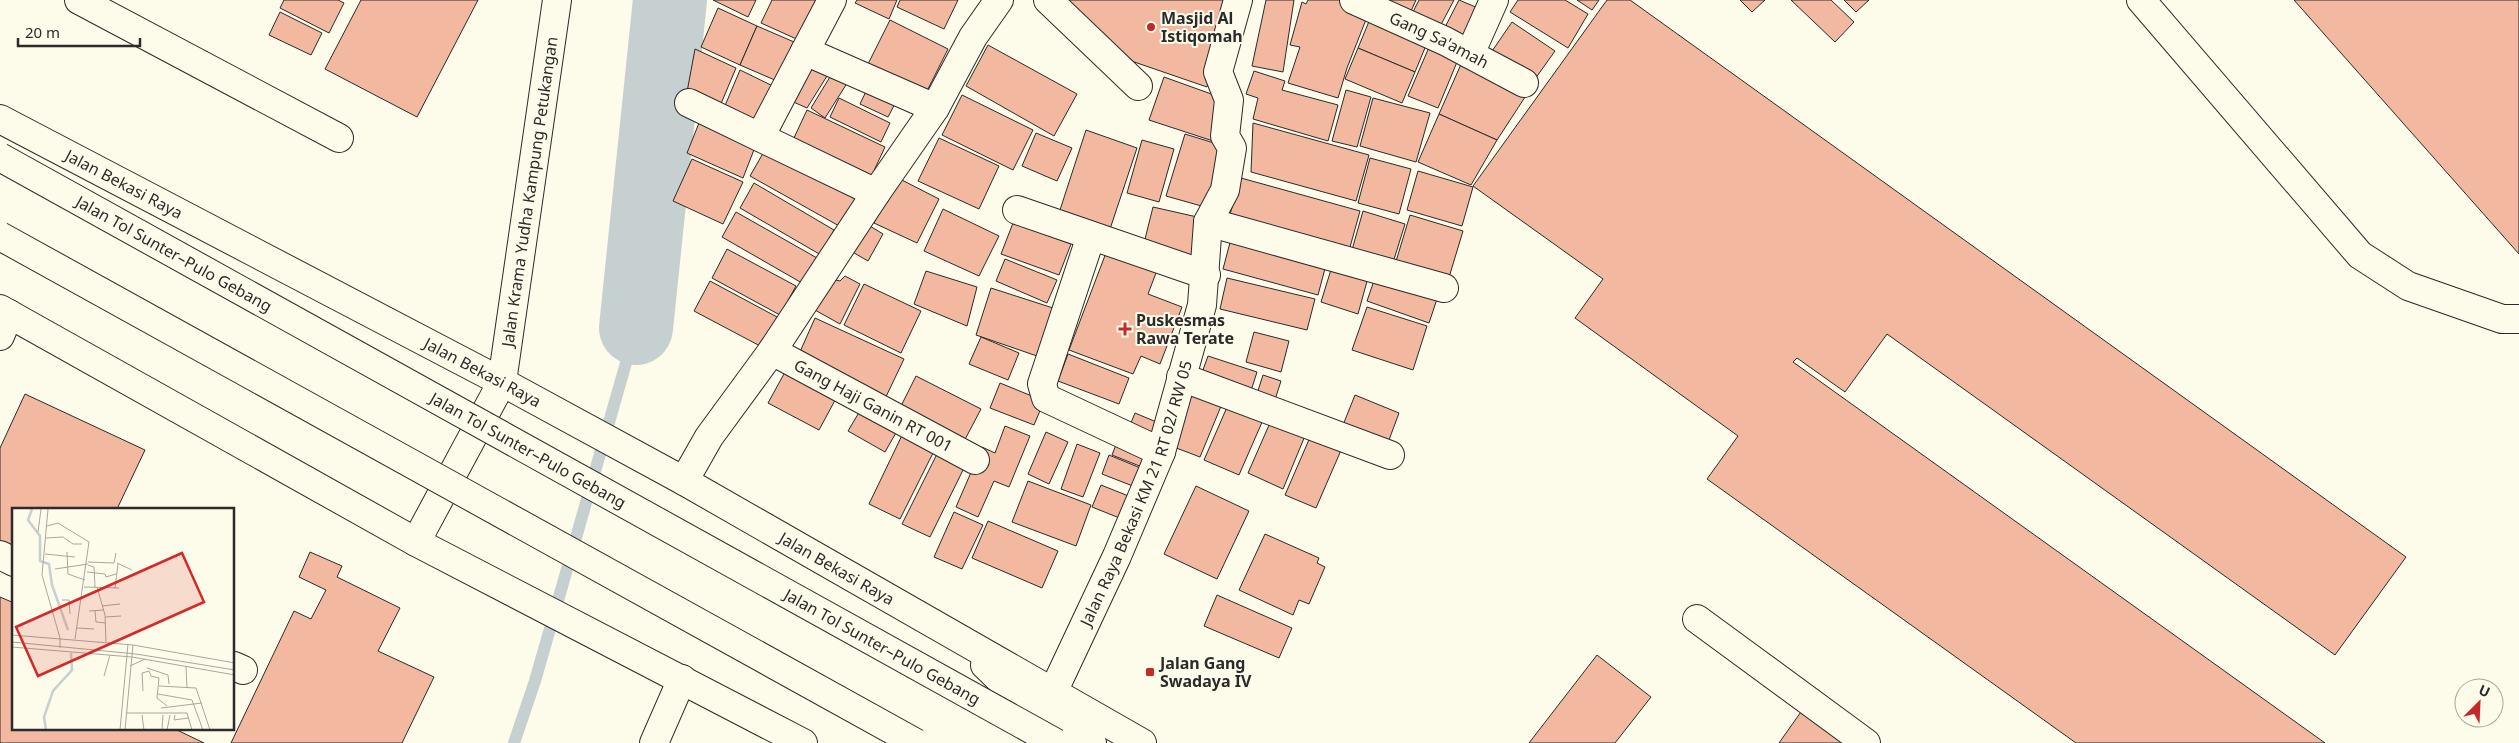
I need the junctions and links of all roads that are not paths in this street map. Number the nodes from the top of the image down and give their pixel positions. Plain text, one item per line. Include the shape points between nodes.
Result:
1 (79, 0) edge
2 (557, 0) edge
3 (832, 0) edge
4 (999, 0) edge
5 (1048, 0) edge
6 (1238, 0) edge
7 (1354, 0) edge
8 (1494, 0) edge
9 (2141, 0) edge
10 (805, 52) junction
11 (1470, 54) junction
12 (1524, 83) dead end
13 (1138, 86) dead end
14 (689, 103) dead end
15 (935, 108) junction
16 (0, 119) edge
17 (760, 137) junction
18 (339, 138) dead end
19 (0, 157) edge
20 (876, 193) junction
21 (1017, 210) dead end
22 (1208, 222) junction
23 (0, 236) edge
24 (1091, 236) junction
25 (1206, 275) junction
26 (1444, 288) dead end
27 (2519, 319) edge
28 (3, 320) edge
29 (772, 351) junction
30 (1181, 377) junction
31 (502, 382) junction
32 (1161, 452) junction
33 (1390, 455) dead end
34 (975, 460) dead end
35 (673, 476) junction
36 (416, 542) junction
37 (0, 555) edge
38 (12, 561) edge
39 (1697, 619) dead end
40 (959, 639) junction
41 (682, 679) junction
42 (1053, 692) junction
43 (654, 743) edge
44 (803, 743) edge
45 (916, 743) edge
46 (1056, 743) edge
47 (1092, 743) edge
48 (1142, 743) edge
49 (1866, 743) edge

1 - 18 main road
2 - 31 main road, Jalan Krama Yudha Kampung Petukangan
3 - 10 main road
4 - 15 main road via 974,37
5 - 13 main road
6 - 22 main road, Jalan Raya Bekasi KM 21 RT 02/ RW 05 via 1218,72 1229,100 1225,136 1232,148 1225,190
7 - 11 main road, Gang Sa'amah
8 - 11 main road
9 - 27 main road via 2360,255 2408,286 2502,319
10 - 15 main road
10 - 17 main road
11 - 12 main road, Gang Sa'amah
14 - 17 main road
15 - 20 main road
16 - 31 main road, Jalan Bekasi Raya
17 - 20 main road
19 - 46 main road, Jalan Tol Sunter–Pulo Gebang, bridge
20 - 29 main road
21 - 24 main road
22 - 25 main road, Jalan Raya Bekasi KM 21 RT 02/ RW 05
22 - 26 main road
23 - 45 main road, bridge
24 - 25 main road
24 - 32 main road via 1042,384 1046,398
25 - 30 main road, Jalan Raya Bekasi KM 21 RT 02/ RW 05 via 1194,340
28 - 36 main road
29 - 34 main road, Gang Haji Ganin RT 001
29 - 35 main road via 709,437
30 - 32 main road, Jalan Raya Bekasi KM 21 RT 02/ RW 05
30 - 33 main road
31 - 35 main road, Jalan Bekasi Raya
31 - 36 main road, Jalan Krama Yudha Kampung Petukangan
32 - 42 main road, Jalan Raya Bekasi KM 21 RT 02/ RW 05 via 1117,556
35 - 40 main road, Jalan Bekasi Raya
36 - 41 main road
37 - 38 main road
39 - 49 main road
40 - 42 main road, Jalan Bekasi Raya
40 - 47 main road, Jalan Bekasi Raya via 1024,704
41 - 43 main road
41 - 44 main road
42 - 48 main road, Jalan Bekasi Raya

